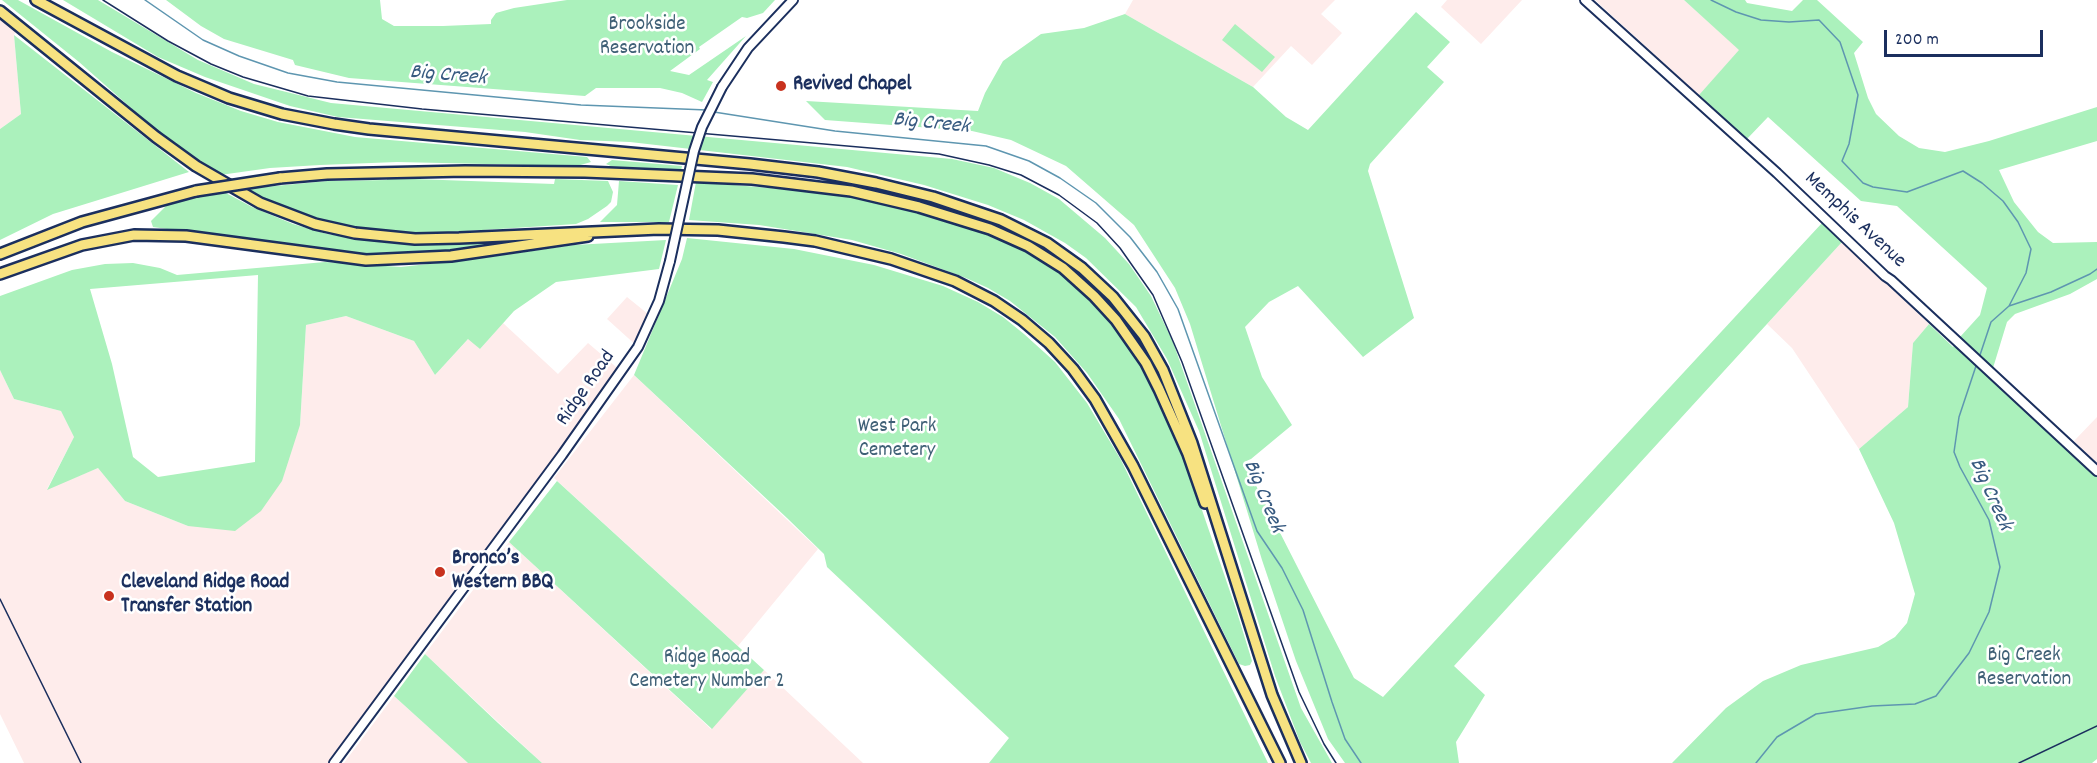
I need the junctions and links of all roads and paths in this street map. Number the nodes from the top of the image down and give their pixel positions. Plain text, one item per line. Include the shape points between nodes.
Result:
1 (36, 0) edge
2 (792, 0) edge
3 (1585, 0) edge
4 (0, 11) edge
5 (659, 229) junction
6 (0, 254) edge
7 (0, 274) edge
8 (2097, 471) edge
9 (1233, 572) junction
10 (334, 763) edge
11 (1280, 763) edge
12 (1301, 763) edge

1 - 9 highway via 185,80 301,118 369,129 818,172 924,195 1017,227 1059,250 1092,276 1122,307 1150,345 1178,403
2 - 10 main road, Ridge Road, bridge via 748,48 702,127 656,309 632,357
3 - 8 main road, Memphis Avenue
4 - 5 highway via 189,162 237,191 297,218 355,233 415,239
5 - 7 highway via 400,260 337,257 186,236 134,235 82,245
5 - 11 highway via 784,237 891,259 976,291 1037,332 1073,369 1105,415
6 - 9 highway, bridge via 82,222 196,191 327,174 591,172 752,179 851,191 919,207 990,229 1028,246 1063,268 1126,333 1173,418
9 - 12 highway via 1272,695

